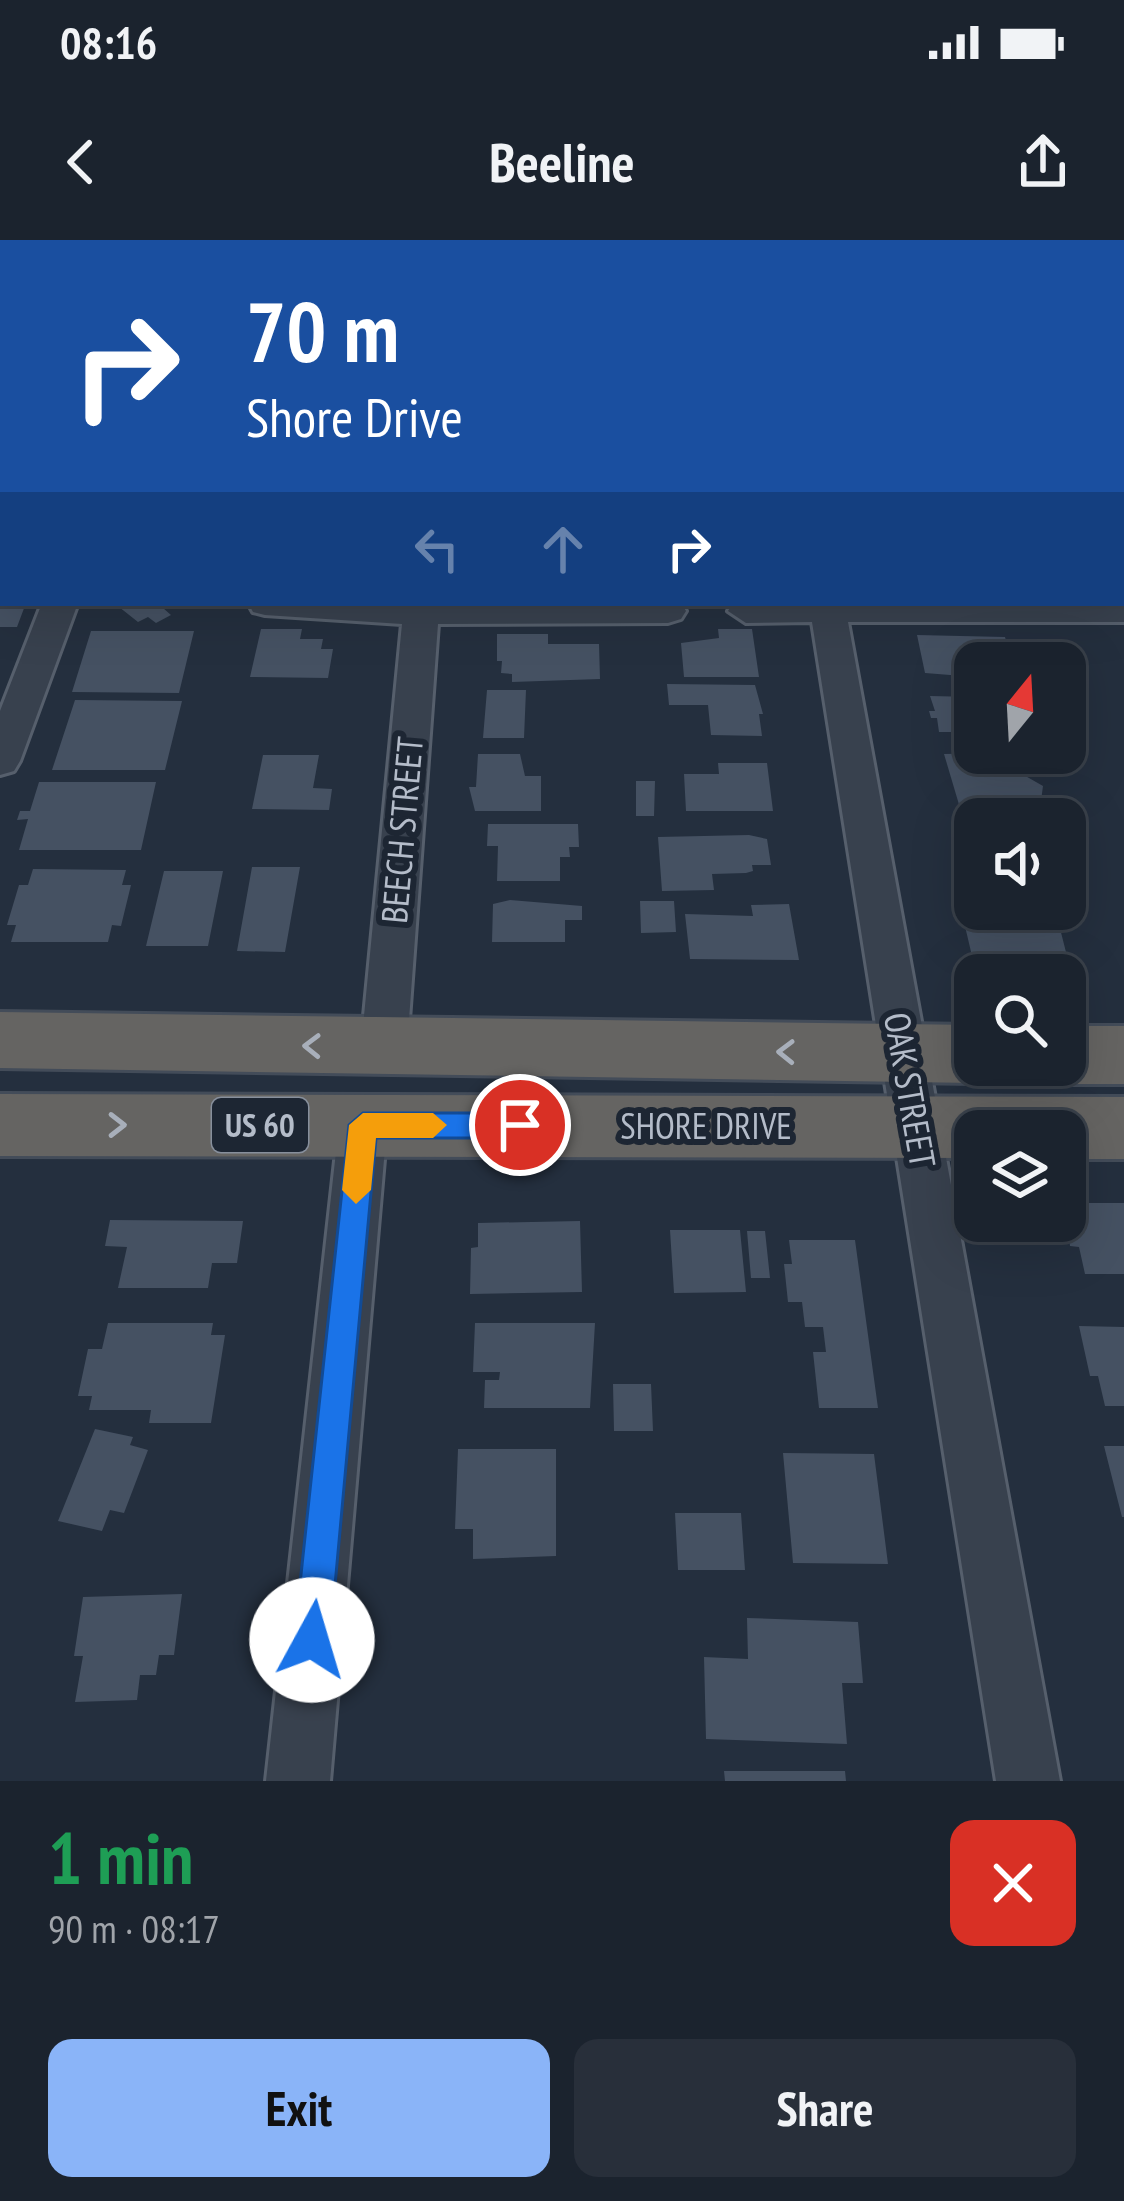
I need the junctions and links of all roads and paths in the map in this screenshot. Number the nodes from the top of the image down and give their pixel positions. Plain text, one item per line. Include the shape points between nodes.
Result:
1 (59, 606) edge
2 (300, 606) edge
3 (668, 610) dead end
4 (1124, 610) edge
5 (746, 611) dead end
6 (828, 611) junction
7 (421, 613) junction
8 (0, 761) edge
9 (0, 1040) edge
10 (384, 1047) junction
11 (903, 1054) junction
12 (954, 1054) edge
13 (1086, 1054) edge
14 (1124, 1055) edge
15 (0, 1125) edge
16 (363, 1125) junction
17 (916, 1126) junction
18 (1124, 1128) edge
19 (298, 1781) edge
20 (1028, 1781) edge

1 - 8 street
2 - 7 street
3 - 7 street
4 - 6 street
5 - 6 street
6 - 11 street, OAK STREET
7 - 10 street, BEECH STREET
10 -> 9 highway, SHORE DRIVE / US 60
11 -> 10 highway, SHORE DRIVE / US 60
11 - 12 highway, SHORE DRIVE / US 60
11 - 17 street, OAK STREET
13 - 14 highway
15 -> 16 highway, SHORE DRIVE / US 60
16 - 17 highway, SHORE DRIVE / US 60
16 - 19 street
17 - 18 highway, SHORE DRIVE / US 60
17 - 20 street, OAK STREET

